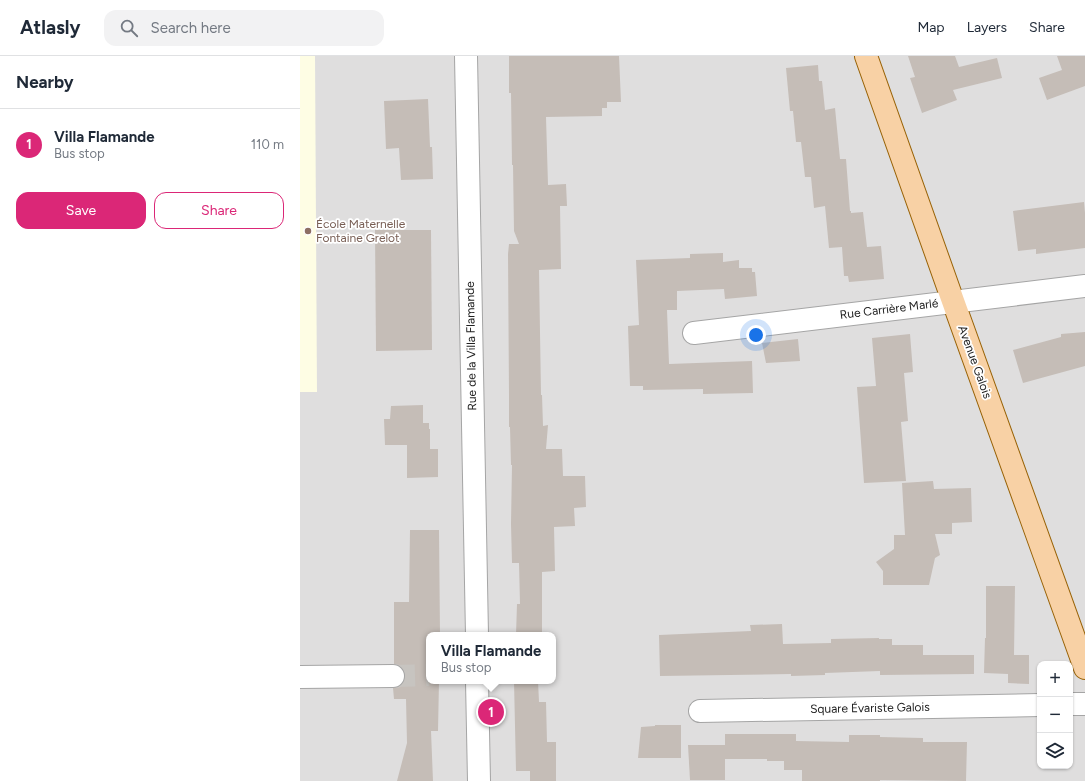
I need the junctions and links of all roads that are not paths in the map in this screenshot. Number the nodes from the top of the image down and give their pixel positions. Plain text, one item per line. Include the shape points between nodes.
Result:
1 (466, 56) edge
2 (866, 56) edge
3 (1085, 286) edge
4 (953, 301) junction
5 (694, 333) dead end
6 (477, 632) edge
7 (1085, 668) edge
8 (393, 676) tunnel mouth
9 (300, 677) edge
10 (477, 684) edge
11 (1073, 704) edge
12 (1085, 704) edge
13 (1037, 705) edge
14 (700, 712) dead end
15 (479, 781) edge

1 - 6 street, Rue de la Villa Flamande
2 - 4 main road, Avenue Galois
3 - 4 street, Rue Carrière Marlé
4 - 5 street, Rue Carrière Marlé
4 - 7 main road, Avenue Galois
8 - 9 street
10 - 15 street
11 - 12 street
13 - 14 street, Square Évariste Galois

